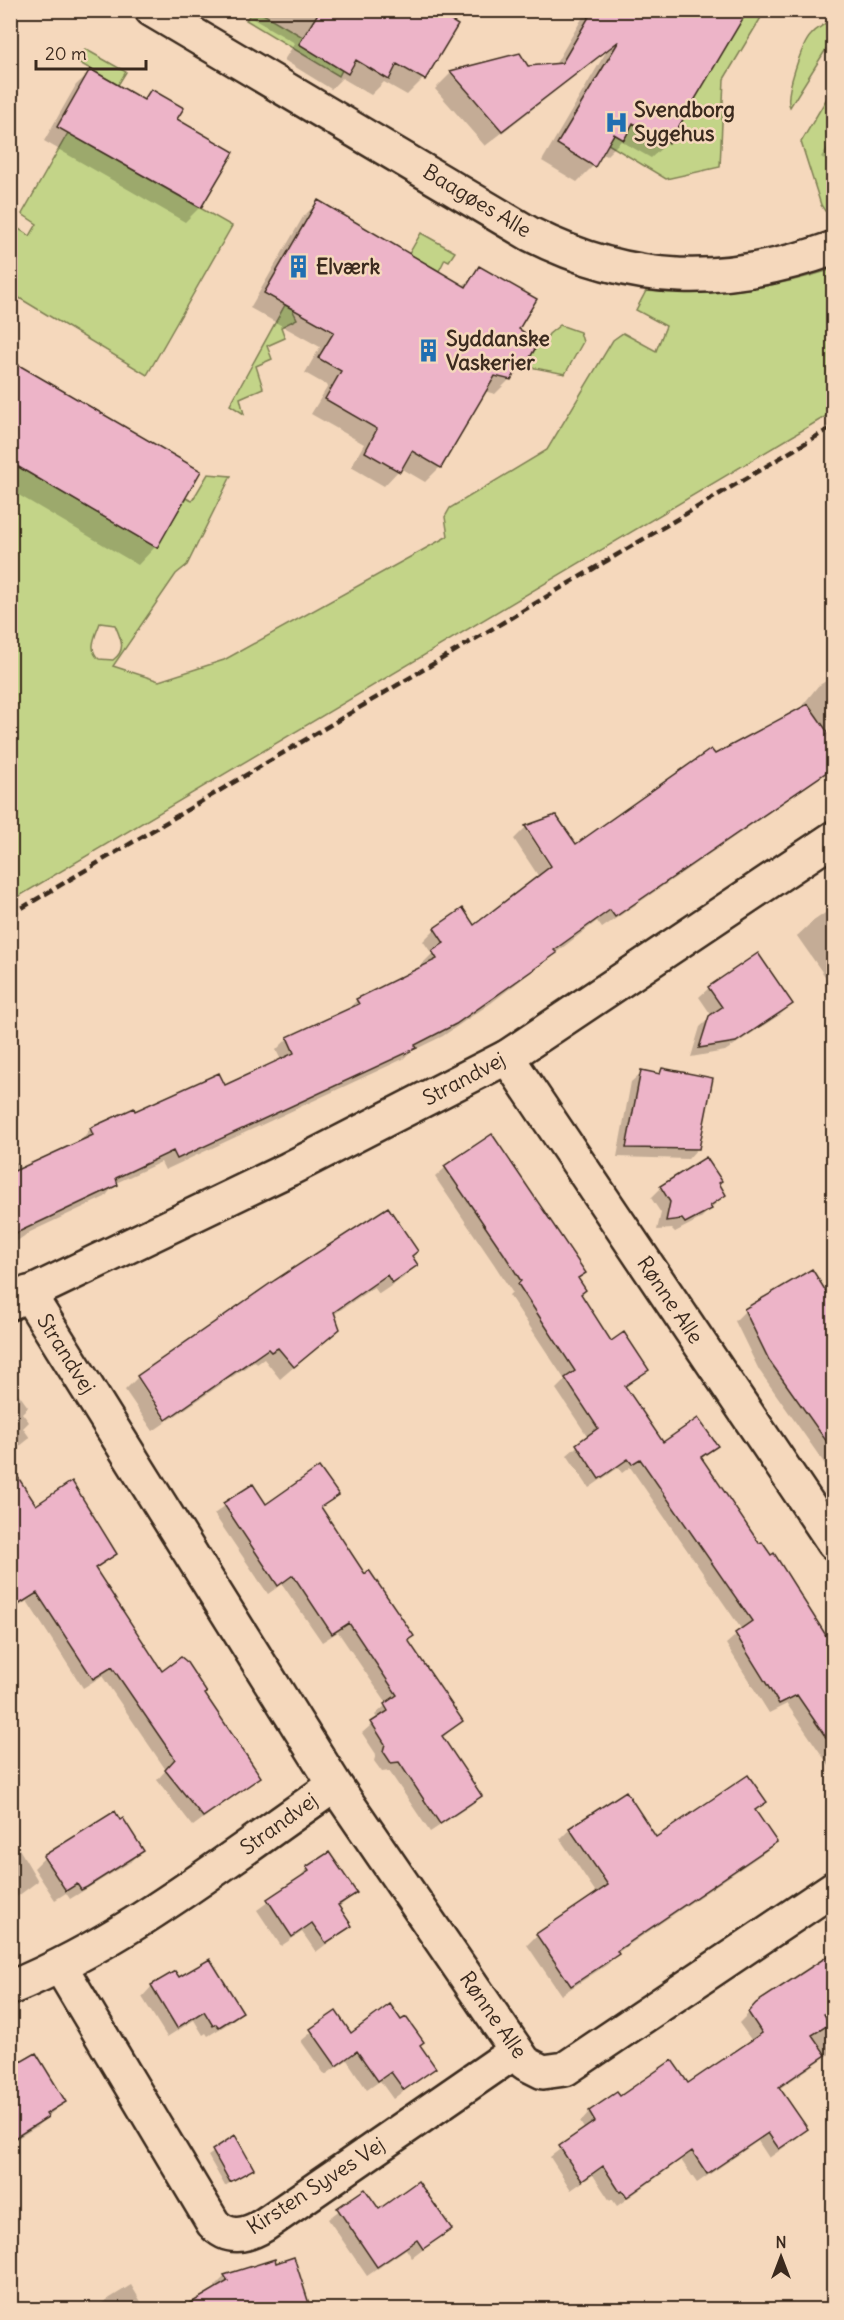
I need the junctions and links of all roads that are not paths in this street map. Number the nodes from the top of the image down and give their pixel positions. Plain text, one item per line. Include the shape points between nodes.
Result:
1 (152, 10) edge
2 (834, 248) edge
3 (834, 838) edge
4 (507, 1057) junction
5 (19, 1298) edge
6 (834, 1543) edge
7 (335, 1785) junction
8 (834, 1888) edge
9 (60, 1966) junction
10 (10, 1988) edge
11 (516, 2051) junction

1 - 2 street, Baagøes Alle via 530,234 577,255 637,271 707,277 777,267
3 - 4 street, Strandvej
4 - 5 street, Strandvej via 299,1164
4 - 6 street, Rønne Alle
5 - 7 street, Strandvej
7 - 9 street, Strandvej via 188,1890
7 - 11 street, Rønne Alle
8 - 11 street, Rønne Alle via 565,2069 534,2069
9 - 10 street, Strandvej
9 - 11 street, Kirsten Syves Vej via 213,2223 234,2235 253,2232 264,2225

